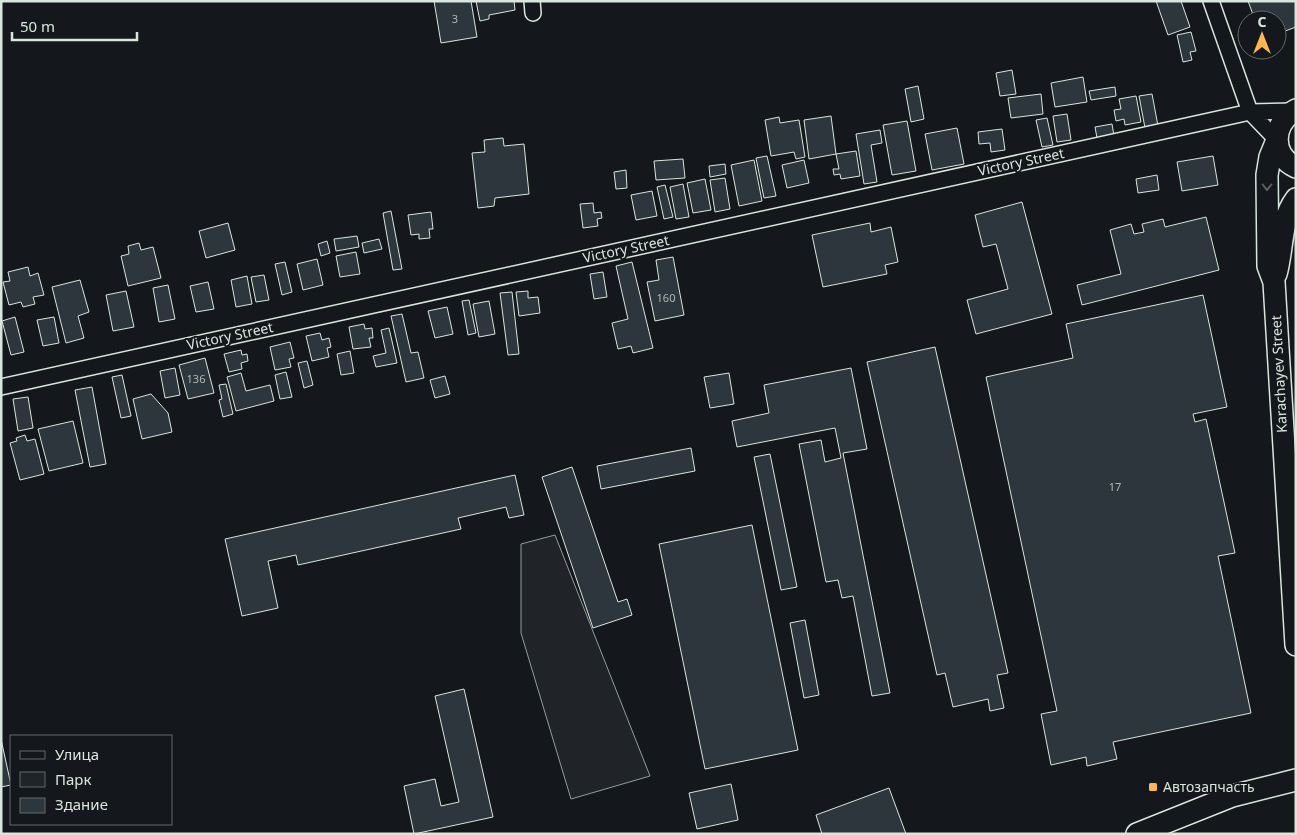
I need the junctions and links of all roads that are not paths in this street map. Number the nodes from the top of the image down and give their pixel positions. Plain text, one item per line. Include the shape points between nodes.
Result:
1 (1211, 1) edge
2 (1295, 111) edge
3 (1250, 112) junction
4 (1277, 140) junction
5 (1296, 167) edge
6 (1296, 199) edge
7 (1274, 282) junction
8 (1, 387) edge
9 (1296, 645) edge
10 (1296, 780) edge
11 (1138, 834) edge

1 - 3 street
2 - 3 street, Victory Street
2 - 4 street via 1280,124
3 - 4 street
3 - 8 street, Victory Street
4 - 5 street via 1284,158
4 -> 7 street via 1267,175 1268,266
6 - 7 street via 1286,223
7 - 9 street, Karachayev Street
10 - 11 street via 1232,796

